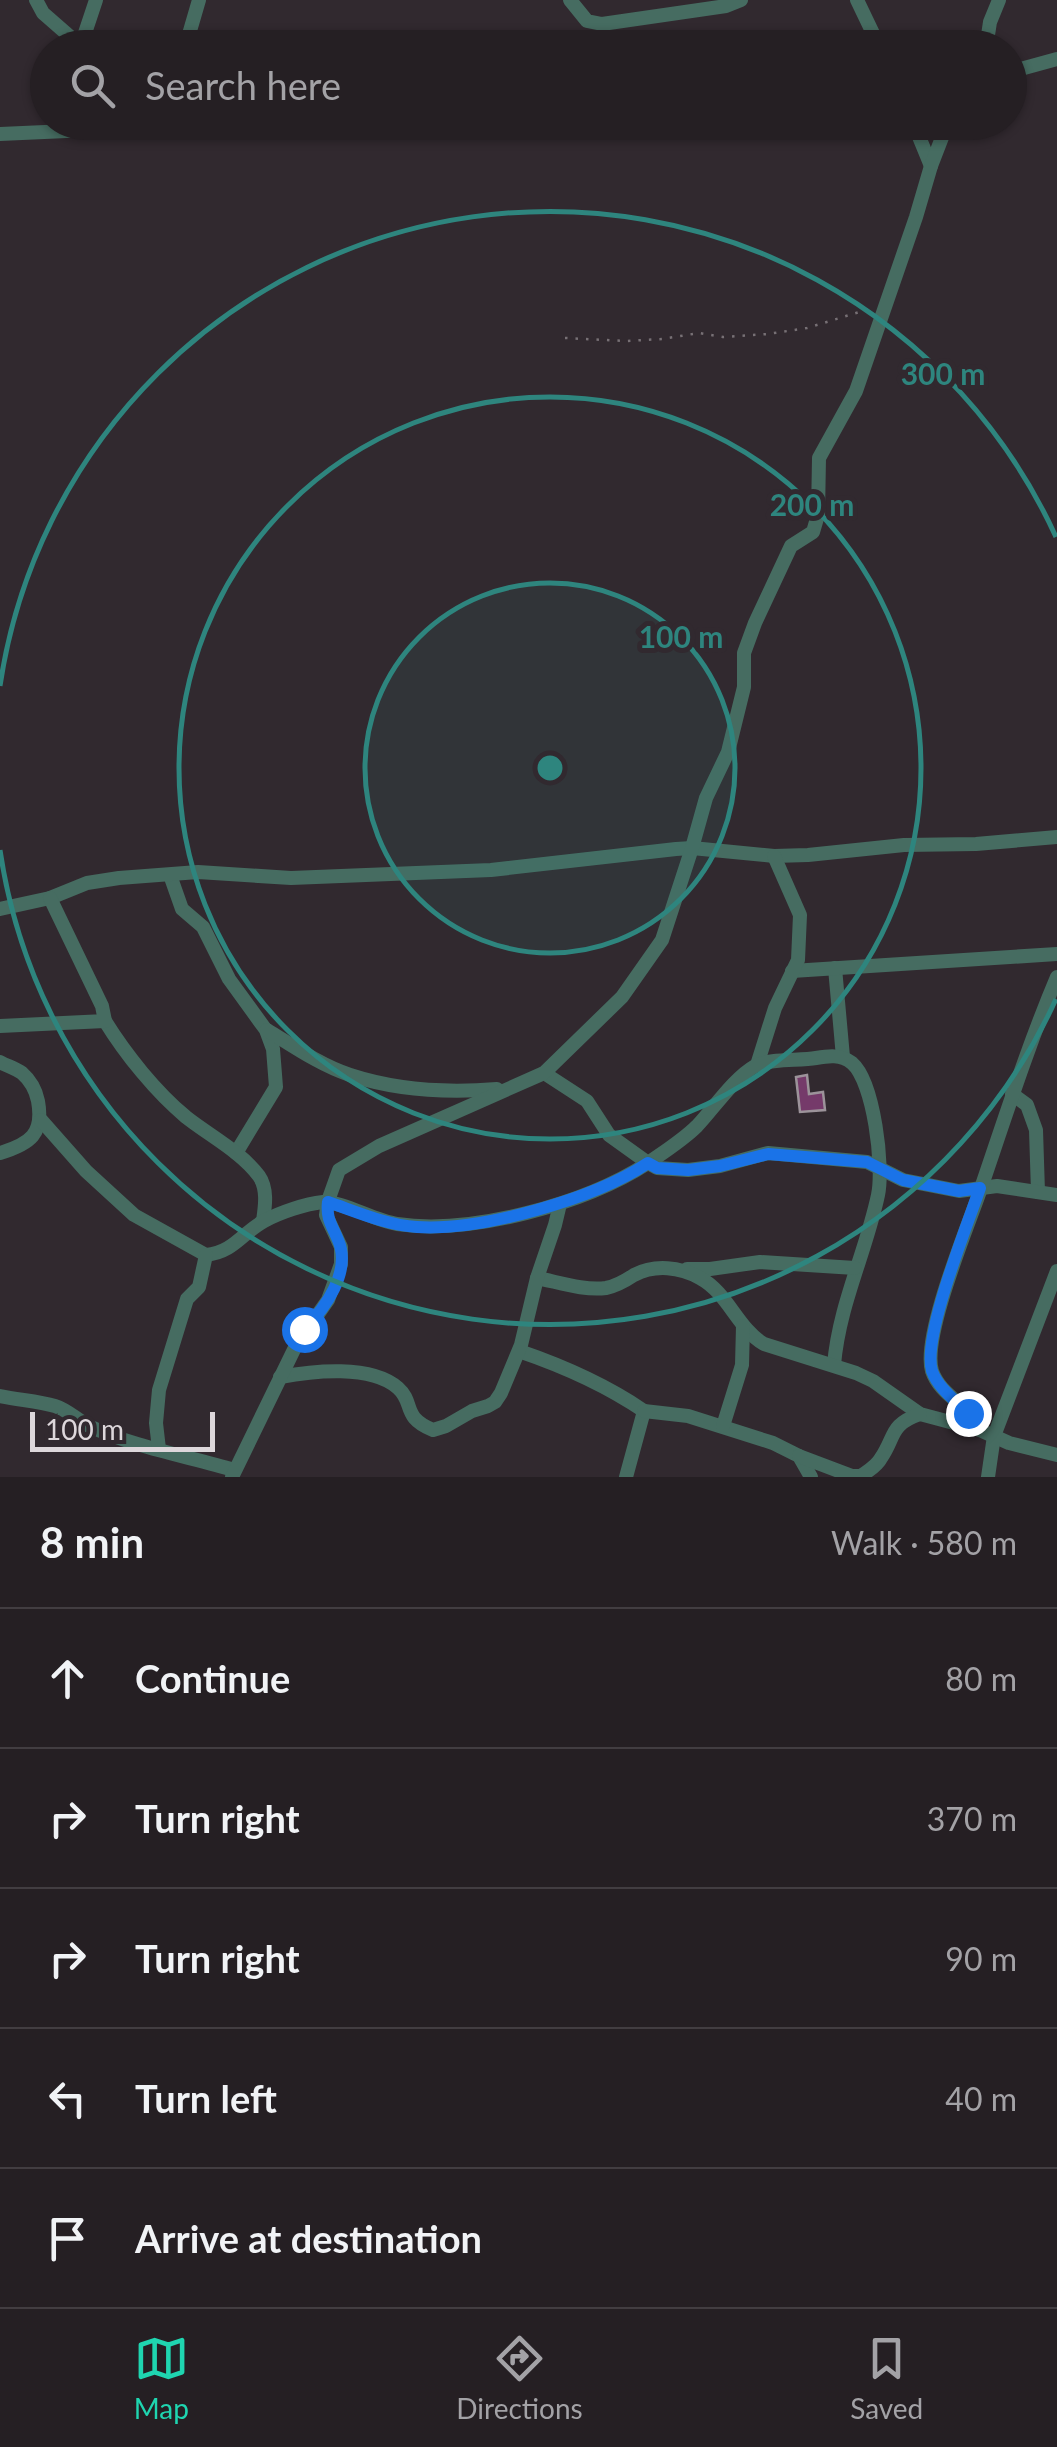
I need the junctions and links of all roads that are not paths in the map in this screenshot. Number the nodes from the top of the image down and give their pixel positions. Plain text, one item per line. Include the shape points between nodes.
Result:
1 (36, 0) edge
2 (96, 0) edge
3 (199, 0) edge
4 (571, 0) edge
5 (741, 0) edge
6 (857, 0) edge
7 (999, 0) edge
8 (63, 30) edge
9 (87, 30) edge
10 (190, 30) edge
11 (871, 30) edge
12 (989, 30) edge
13 (1057, 59) edge
14 (1027, 67) edge
15 (30, 132) edge
16 (0, 134) edge
17 (920, 140) edge
18 (941, 140) edge
19 (931, 166) junction
20 (1057, 838) edge
21 (692, 848) junction
22 (774, 856) junction
23 (170, 875) junction
24 (50, 898) junction
25 (0, 909) edge
26 (1057, 954) edge
27 (835, 968) junction
28 (792, 970) junction
29 (1057, 977) edge
30 (106, 1021) junction
31 (0, 1026) edge
32 (266, 1030) junction
33 (843, 1058) junction
34 (0, 1062) edge
35 (757, 1064) junction
36 (544, 1072) junction
37 (508, 1088) junction
38 (1012, 1094) junction
39 (40, 1120) junction
40 (0, 1153) edge
41 (236, 1153) junction
42 (648, 1163) junction
43 (881, 1167) junction
44 (980, 1188) junction
45 (1038, 1192) junction
46 (1057, 1194) edge
47 (328, 1202) junction
48 (560, 1204) junction
49 (263, 1222) junction
50 (206, 1255) junction
51 (856, 1268) junction
52 (682, 1269) junction
53 (1057, 1272) edge
54 (537, 1278) junction
55 (743, 1326) junction
56 (519, 1350) junction
57 (834, 1364) junction
58 (280, 1377) junction
59 (0, 1396) edge
60 (644, 1411) junction
61 (920, 1414) junction
62 (724, 1426) junction
63 (987, 1433) junction
64 (159, 1449) junction
65 (1057, 1455) edge
66 (799, 1456) junction
67 (233, 1474) edge
68 (626, 1477) edge
69 (811, 1477) edge
70 (988, 1477) edge

1 - 8 street
2 - 9 street
3 - 10 street
4 - 5 street via 587,21 602,24
6 - 11 street
7 - 12 street
13 - 14 street
15 - 16 street
17 - 19 street
18 - 19 street
19 - 21 street via 856,392 819,458 812,532 791,546 754,623 728,752
20 - 22 street
21 - 22 street
21 - 23 street via 491,870
21 - 36 street via 662,940 622,997
22 - 28 street via 800,915
23 - 24 street via 87,883
23 - 32 street via 182,908 203,927
24 - 25 street
24 - 30 street
26 - 27 street
27 - 28 street
27 - 33 street
28 - 35 street
29 - 38 street
30 - 31 street
30 - 41 street via 184,1115
32 - 37 street via 349,1075 428,1089
32 - 41 street via 276,1087
33 - 35 street
33 - 43 street via 864,1080
34 - 39 street via 32,1084
35 - 42 street via 694,1130
36 - 37 street
36 - 42 street via 587,1102 610,1135
37 - 47 street via 339,1170
38 - 44 street
38 - 45 street via 1027,1105 1036,1130
39 - 40 street via 32,1137
39 - 50 street via 134,1215
41 - 49 street via 261,1178
42 - 43 street via 688,1170 768,1154
42 - 48 street
43 - 44 street via 922,1184
43 - 51 street
44 - 45 street
44 - 63 street via 929,1352 938,1383
45 - 46 street
47 - 48 street via 418,1227 468,1224
47 - 49 street
47 - 58 street via 341,1264 328,1300 304,1329
48 - 54 street
49 - 50 street via 239,1242
50 - 64 street via 159,1390
51 - 52 street via 760,1262
51 - 57 street
52 - 54 street via 648,1269 601,1288
52 - 55 street via 712,1285
53 - 63 street
54 - 56 street
55 - 57 street via 764,1344
55 - 62 street via 742,1365
56 - 58 street via 495,1402 439,1429 418,1422 397,1386 376,1377 330,1371
56 - 60 street
57 - 61 street
58 - 67 street
59 - 64 street via 50,1404 87,1425
60 - 62 street
60 - 68 street
61 - 63 street
61 - 66 street via 900,1425 882,1458 862,1476
62 - 66 street
63 - 65 street
63 - 70 street
64 - 67 street
66 - 69 street

